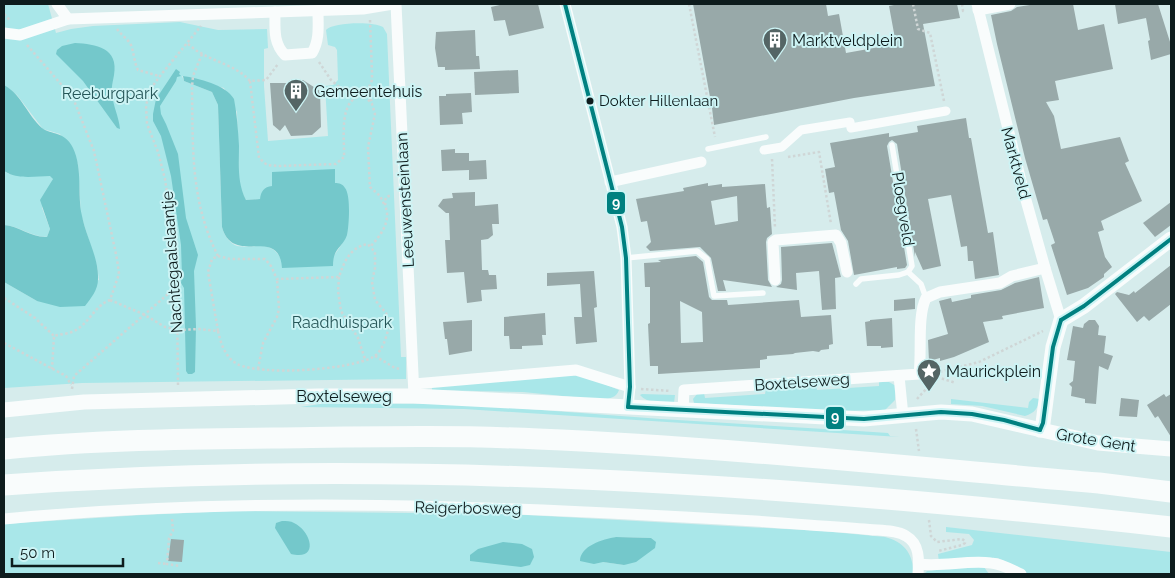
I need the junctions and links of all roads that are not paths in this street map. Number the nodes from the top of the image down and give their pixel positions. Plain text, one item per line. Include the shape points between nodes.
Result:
1 (58, 4) edge
2 (394, 4) edge
3 (565, 4) edge
4 (1010, 4) edge
5 (336, 7) edge
6 (978, 7) edge
7 (268, 10) edge
8 (318, 11) junction
9 (68, 19) junction
10 (4, 33) edge
11 (946, 111) road end
12 (766, 137) dead end
13 (892, 146) dead end
14 (708, 148) dead end
15 (766, 150) road end
16 (701, 162) dead end
17 (610, 182) junction
18 (1171, 239) edge
19 (626, 258) junction
20 (1044, 268) junction
21 (847, 272) dead end
22 (908, 272) junction
23 (775, 280) dead end
24 (856, 284) dead end
25 (763, 293) dead end
26 (926, 298) junction
27 (1061, 320) junction
28 (899, 376) junction
29 (630, 387) junction
30 (414, 390) junction
31 (628, 407) junction
32 (4, 410) edge
33 (683, 410) junction
34 (903, 416) junction
35 (1040, 430) junction
36 (4, 449) edge
37 (1171, 449) edge
38 (1099, 483) junction
39 (4, 485) edge
40 (1171, 486) edge
41 (1171, 492) edge
42 (4, 519) edge
43 (1171, 527) edge
44 (919, 565) edge
45 (1021, 574) edge

1 - 9 street
2 - 5 street via 363,10
2 - 30 street, Leeuwensteinlaan
3 - 17 street
4 - 6 street
5 - 8 street
6 - 20 street, Marktveld
7 - 8 street
7 - 8 street via 278,48 285,55 312,53 318,37
7 - 9 street
9 - 10 street via 20,35
11 - 15 street via 851,128 850,122 802,130 782,147
12 - 14 lane
13 - 22 lane, Ploegveld via 912,266
16 - 17 street
17 - 19 street
18 - 27 street
19 - 25 lane via 697,251 707,259 714,296
19 - 29 street
20 - 26 street via 1012,276 1000,284 940,292
20 - 27 street, Marktveld
21 - 23 street via 841,243 836,235 776,240 773,242
22 - 24 lane via 861,279
22 - 26 lane via 922,284
26 - 28 street, Boxtelseweg via 922,312 919,374
27 - 35 street via 1053,347
28 - 33 street, Boxtelseweg via 684,390
28 - 34 street
29 - 30 street, Boxtelseweg via 576,370
29 - 31 street
30 - 31 street, Boxtelseweg
30 - 32 street, Boxtelseweg via 94,402
31 - 33 street, Boxtelseweg
33 - 34 street, Boxtelseweg via 864,419
34 - 35 street, Grote Gent via 942,412 972,414
35 - 37 street, Grote Gent via 1098,443
36 - 38 highway via 138,440 391,436 536,438
38 - 40 highway
38 - 41 highway
39 - 43 highway via 279,473 532,476 825,493
42 - 44 street, Reigerbosweg via 171,508 299,505 615,512 893,532 905,535 913,542
44 - 45 street via 993,563

